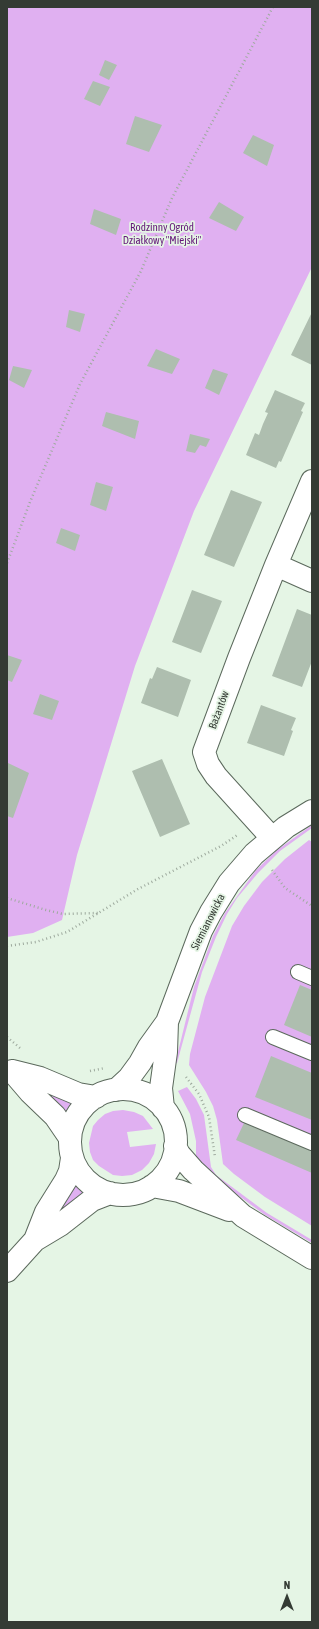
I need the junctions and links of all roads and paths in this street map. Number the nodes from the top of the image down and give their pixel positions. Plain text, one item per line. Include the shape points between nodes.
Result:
1 (273, 7) edge
2 (312, 481) edge
3 (7, 563) edge
4 (276, 565) junction
5 (312, 581) edge
6 (312, 811) edge
7 (257, 822) junction
8 (272, 838) junction
9 (267, 871) dead end
10 (7, 898) edge
11 (312, 906) edge
12 (99, 913) junction
13 (7, 946) edge
14 (298, 972) dead end
15 (312, 978) edge
16 (167, 1022) junction
17 (7, 1037) edge
18 (273, 1037) dead end
19 (22, 1049) dead end
20 (312, 1053) edge
21 (109, 1067) dead end
22 (87, 1072) dead end
23 (184, 1073) dead end
24 (106, 1093) junction
25 (163, 1108) junction
26 (245, 1115) dead end
27 (312, 1143) edge
28 (175, 1146) junction
29 (71, 1148) junction
30 (215, 1162) dead end
31 (152, 1186) junction
32 (110, 1193) junction
33 (243, 1216) junction
34 (35, 1240) junction
35 (312, 1258) edge
36 (7, 1271) edge

1 - 3 path via 172,198 141,271 80,384
2 - 4 street, Bażantów
4 - 5 street
4 - 7 street, Bażantów via 204,752 216,776
6 - 8 street, Siemianowicka
7 - 8 street, Bażantów
7 - 12 path via 221,846 138,889
8 - 16 street, Siemianowicka via 242,867 211,912 194,949
9 - 11 path via 270,868 285,888
10 - 12 path via 63,914
12 - 13 path via 67,932 36,942
14 - 15 lane
16 - 24 street, Siemianowicka via 129,1078
16 - 25 street, Siemianowicka via 161,1088
17 - 19 path
18 - 20 lane
21 - 22 path
23 - 30 path via 199,1094 209,1117
24 - 25 street via 125,1090 142,1093
24 - 29 street via 86,1104 78,1114 72,1126
24 - 29 street via 78,1094 40,1078 12,1071 52,1112
25 - 28 street via 173,1126
26 - 27 lane
28 - 31 street via 164,1176
28 - 33 street via 193,1170
29 - 32 street via 83,1177 100,1190
29 - 34 street via 70,1171 46,1212
31 - 32 street via 127,1195
31 - 33 street via 179,1191
32 - 34 street via 92,1200 60,1225
33 - 35 street
34 - 36 street

